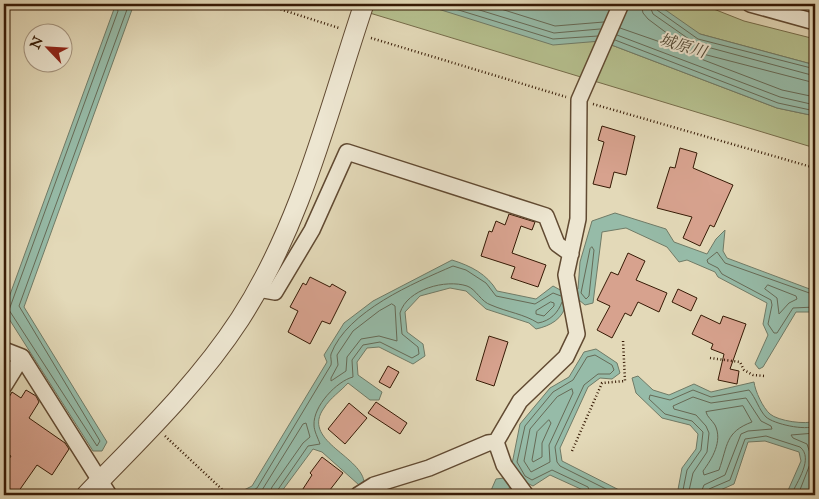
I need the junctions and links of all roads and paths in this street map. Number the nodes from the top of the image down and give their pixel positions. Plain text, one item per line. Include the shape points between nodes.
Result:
1 (264, 4) edge
2 (364, 4) edge
3 (621, 4) edge
4 (750, 4) edge
5 (815, 15) edge
6 (795, 17) junction
7 (815, 22) edge
8 (354, 33) junction
9 (571, 254) junction
10 (258, 288) junction
11 (623, 340) dead end
12 (4, 350) edge
13 (22, 357) junction
14 (710, 358) dead end
15 (765, 376) dead end
16 (4, 386) edge
17 (152, 425) junction
18 (496, 442) junction
19 (572, 451) dead end
20 (104, 488) edge
21 (227, 494) dead end
22 (86, 495) edge
23 (358, 495) edge
24 (526, 495) edge

1 - 8 path
2 - 8 street
3 - 9 street via 579,100 578,219
4 - 6 street
5 - 6 street
6 - 7 street
8 - 10 street via 307,181
9 - 10 street via 558,244 546,216 347,152 312,230 275,292
9 - 18 street via 566,276 578,334 566,357 520,401
10 - 17 street via 239,320 195,379
11 - 19 path via 625,381 602,384
12 - 13 street
13 - 16 street
13 - 20 street
14 - 15 path via 740,362 744,370
17 - 20 street
17 - 21 path
18 - 23 street via 374,485
18 - 24 street via 504,465
20 - 22 street

